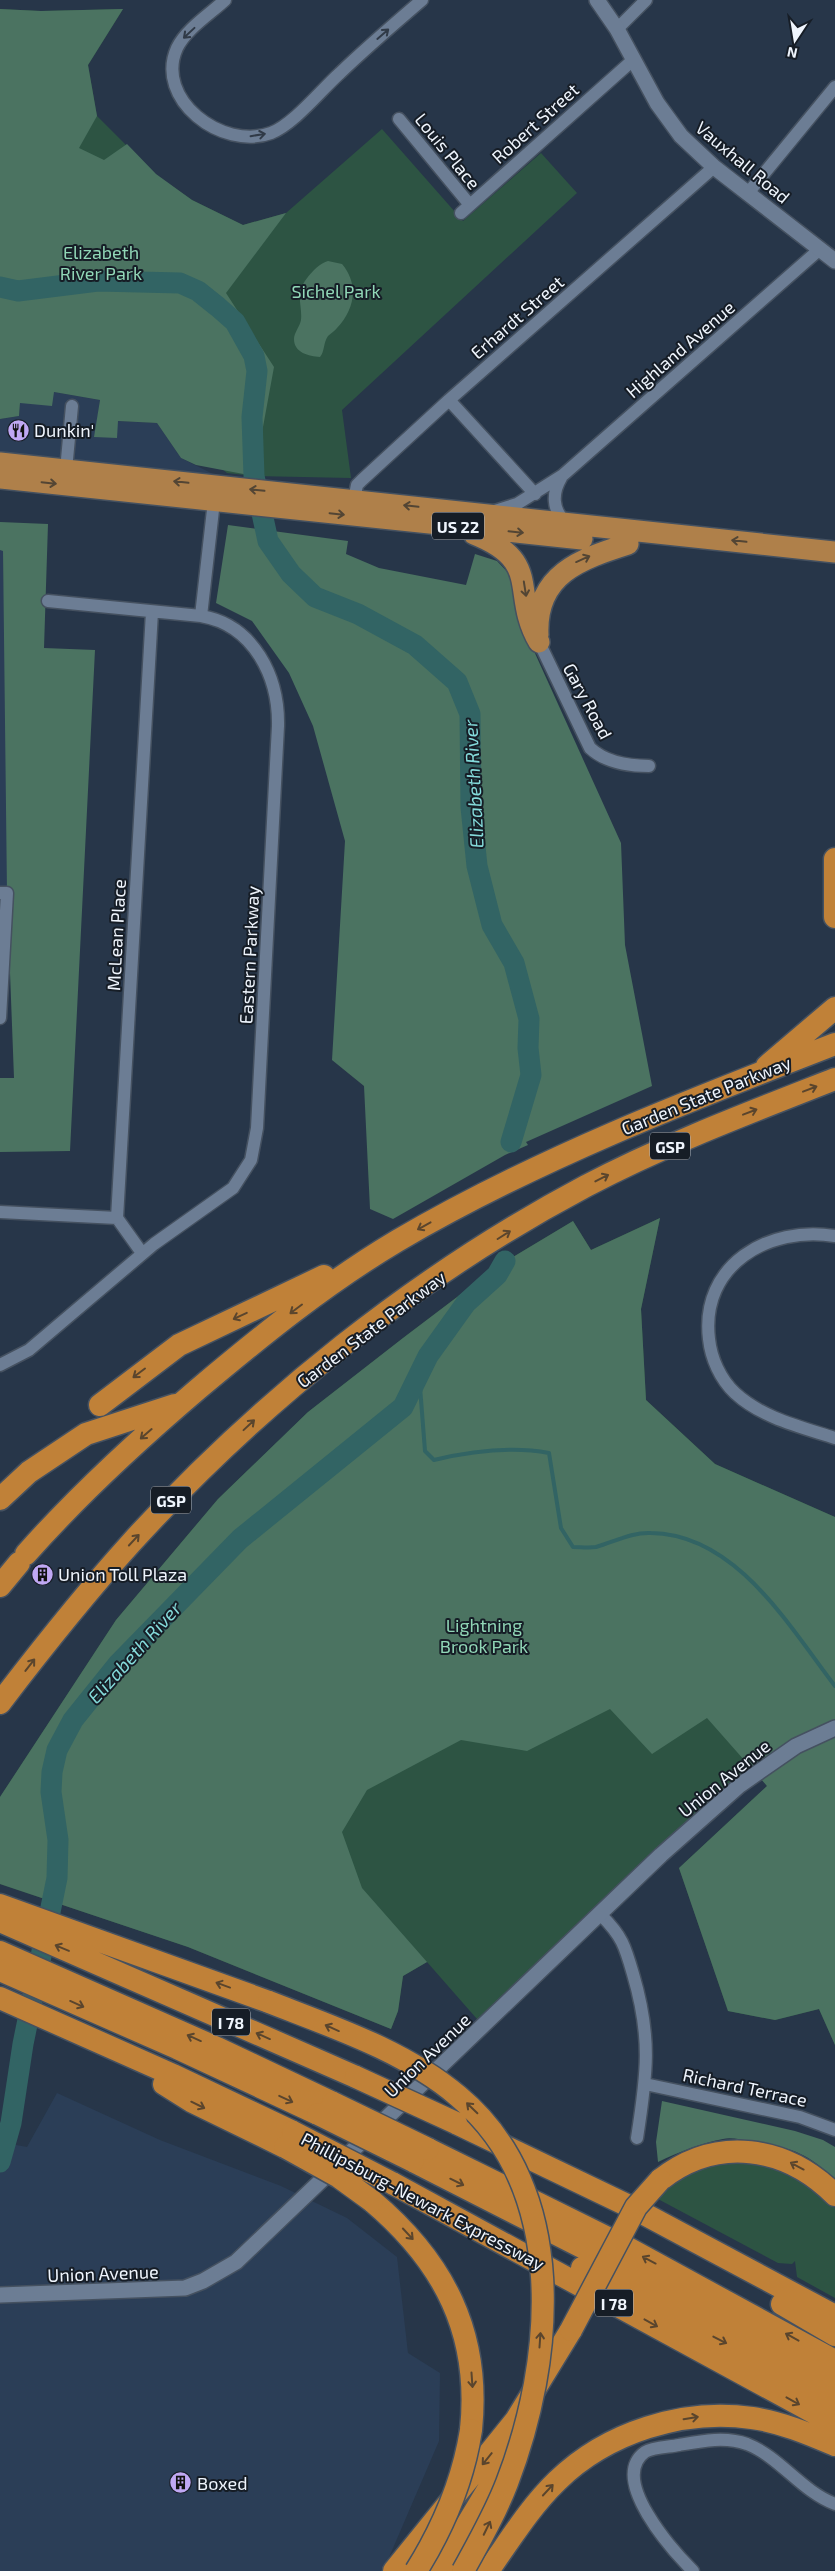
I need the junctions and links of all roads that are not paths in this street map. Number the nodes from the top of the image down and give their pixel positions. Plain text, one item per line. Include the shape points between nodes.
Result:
1 (225, 0) edge
2 (422, 0) edge
3 (597, 0) edge
4 (646, 0) edge
5 (617, 29) junction
6 (633, 60) junction
7 (835, 87) edge
8 (400, 119) dead end
9 (714, 167) junction
10 (748, 193) junction
11 (465, 209) joint
12 (820, 249) junction
13 (835, 260) edge
14 (449, 400) junction
15 (72, 406) dead end
16 (0, 463) edge
17 (66, 470) junction
18 (563, 476) junction
19 (0, 478) edge
20 (535, 494) junction
21 (226, 497) junction
22 (287, 500) junction
23 (354, 500) junction
24 (476, 513) junction
25 (566, 523) junction
26 (455, 526) junction
27 (628, 544) junction
28 (833, 555) edge
29 (48, 601) dead end
30 (152, 612) junction
31 (202, 616) junction
32 (539, 642) junction
33 (649, 766) dead end
34 (835, 859) edge
35 (4, 893) edge
36 (835, 917) edge
37 (830, 1011) edge
38 (0, 1018) edge
39 (835, 1044) edge
40 (759, 1073) junction
41 (835, 1079) edge
42 (0, 1212) edge
43 (118, 1218) junction
44 (835, 1236) edge
45 (394, 1243) junction
46 (142, 1253) junction
47 (0, 1366) edge
48 (183, 1402) junction
49 (834, 1436) edge
50 (0, 1480) edge
51 (0, 1499) edge
52 (0, 1586) edge
53 (0, 1703) edge
54 (835, 1728) edge
55 (0, 1905) edge
56 (601, 1915) junction
57 (0, 1921) edge
58 (0, 1952) edge
59 (0, 1970) edge
60 (0, 1998) edge
61 (99, 2004) junction
62 (645, 2084) junction
63 (835, 2130) edge
64 (637, 2138) dead end
65 (289, 2140) junction
66 (520, 2153) junction
67 (421, 2155) junction
68 (392, 2183) junction
69 (835, 2195) edge
70 (0, 2295) edge
71 (835, 2316) edge
72 (571, 2330) junction
73 (835, 2335) edge
74 (835, 2361) edge
75 (835, 2381) edge
76 (835, 2401) edge
77 (835, 2424) edge
78 (835, 2445) edge
79 (835, 2504) edge
80 (690, 2570) edge
81 (394, 2571) edge
82 (416, 2571) edge
83 (439, 2571) edge
84 (463, 2571) edge
85 (488, 2571) edge

1 -> 2 street via 184,38 177,49 173,75 182,98 201,121 214,129 243,137 273,132 292,119
3 - 5 street, Vauxhall Road
4 - 5 street
5 - 6 street, Vauxhall Road
6 - 9 street, Vauxhall Road via 668,120
6 - 11 street, Robert Street
7 - 10 street
8 - 11 street, Louis Place
9 - 10 street, Vauxhall Road
9 - 14 street, Erhardt Street
10 - 12 street, Vauxhall Road
12 - 13 street, Vauxhall Road
12 - 18 street, Highland Avenue
14 - 20 street
14 - 23 street, Erhardt Street via 357,485
15 - 17 street
16 - 17 highway, US 22
21 -> 17 highway, US 22
18 - 20 street, Highland Avenue
18 - 25 street, Highland Avenue via 556,486 554,499 559,515
19 -> 21 highway, US 22
20 - 24 street, Highland Avenue via 510,508
21 - 22 highway, US 22
21 - 31 street
22 - 23 highway, US 22
22 -> 26 highway, US 22
24 -> 23 highway, US 22
24 - 25 highway, US 22
28 -> 25 highway, US 22
26 -> 27 highway, US 22
26 -> 32 highway via 492,542 517,563 530,626
27 - 28 highway, US 22
32 -> 27 highway via 538,625 544,600 561,574 583,559
29 - 30 street, Eastern Parkway
30 - 31 street, Eastern Parkway
30 - 43 street, McLean Place
31 - 46 street, Eastern Parkway via 223,621 250,641 272,680 279,709 256,1144 251,1160 233,1188
32 - 33 street, Gary Road via 590,748 600,756 618,762
34 - 36 highway
35 - 38 street
37 - 40 highway
39 - 40 highway, Garden State Parkway / GSP
40 -> 45 highway, Garden State Parkway / GSP via 553,1159
53 -> 41 highway, Garden State Parkway / GSP via 104,1573 161,1510 222,1450 370,1325 463,1261 615,1172 674,1144
42 - 43 street
43 - 46 street
44 - 49 street via 806,1233 790,1236 742,1257 717,1284 708,1329 718,1367 725,1382 735,1392 777,1418
45 -> 48 highway, Garden State Parkway / GSP via 295,1310
45 -> 50 highway via 179,1344 64,1435 22,1460
46 - 47 street, Eastern Parkway via 29,1350
48 - 51 highway via 86,1434 29,1472
48 -> 52 highway, Garden State Parkway / GSP via 94,1481
54 - 56 street, Union Avenue via 796,1746 740,1785 661,1855
84 -> 55 highway, bridge via 507,2484 525,2429 536,2379 541,2328 542,2276 536,2227 520,2177 498,2138 478,2114 448,2088 393,2055 269,2002
56 - 62 street via 618,1932 642,2003 648,2043
56 - 70 street, Union Avenue via 236,2262 193,2286 176,2289
66 -> 57 highway, I 78, bridge via 356,2077
58 - 61 highway, Phillipsburg-Newark Expressway / I 78
59 -> 61 highway, Phillipsburg-Newark Expressway / I 78
60 -> 65 highway, Phillipsburg-Newark Expressway / I 78 via 98,2041
61 - 67 highway, Phillipsburg-Newark Expressway / I 78, bridge
62 - 63 street, Richard Terrace via 800,2117
62 - 64 street
65 - 68 highway, Phillipsburg-Newark Expressway / I 78, bridge
65 -> 82 highway, bridge via 372,2201 416,2243 450,2297 469,2358 473,2400 464,2464 433,2542
66 - 71 highway, I 78 via 640,2212
66 - 73 highway via 617,2216
74 -> 67 highway, Phillipsburg-Newark Expressway / I 78 via 624,2246
67 -> 75 highway, Phillipsburg-Newark Expressway / I 78
68 -> 76 highway via 480,2216
68 -> 77 highway, Phillipsburg-Newark Expressway / I 78
69 -> 72 highway, bridge via 819,2180 793,2164 755,2153 734,2152 686,2164 660,2180 636,2207
72 -> 81 highway via 516,2420
72 - 83 highway via 535,2409
85 -> 78 highway via 557,2480 609,2444 646,2428 690,2418 732,2416 774,2423
79 - 80 street via 746,2444 702,2440 646,2452 638,2460 633,2473 634,2488 663,2537

